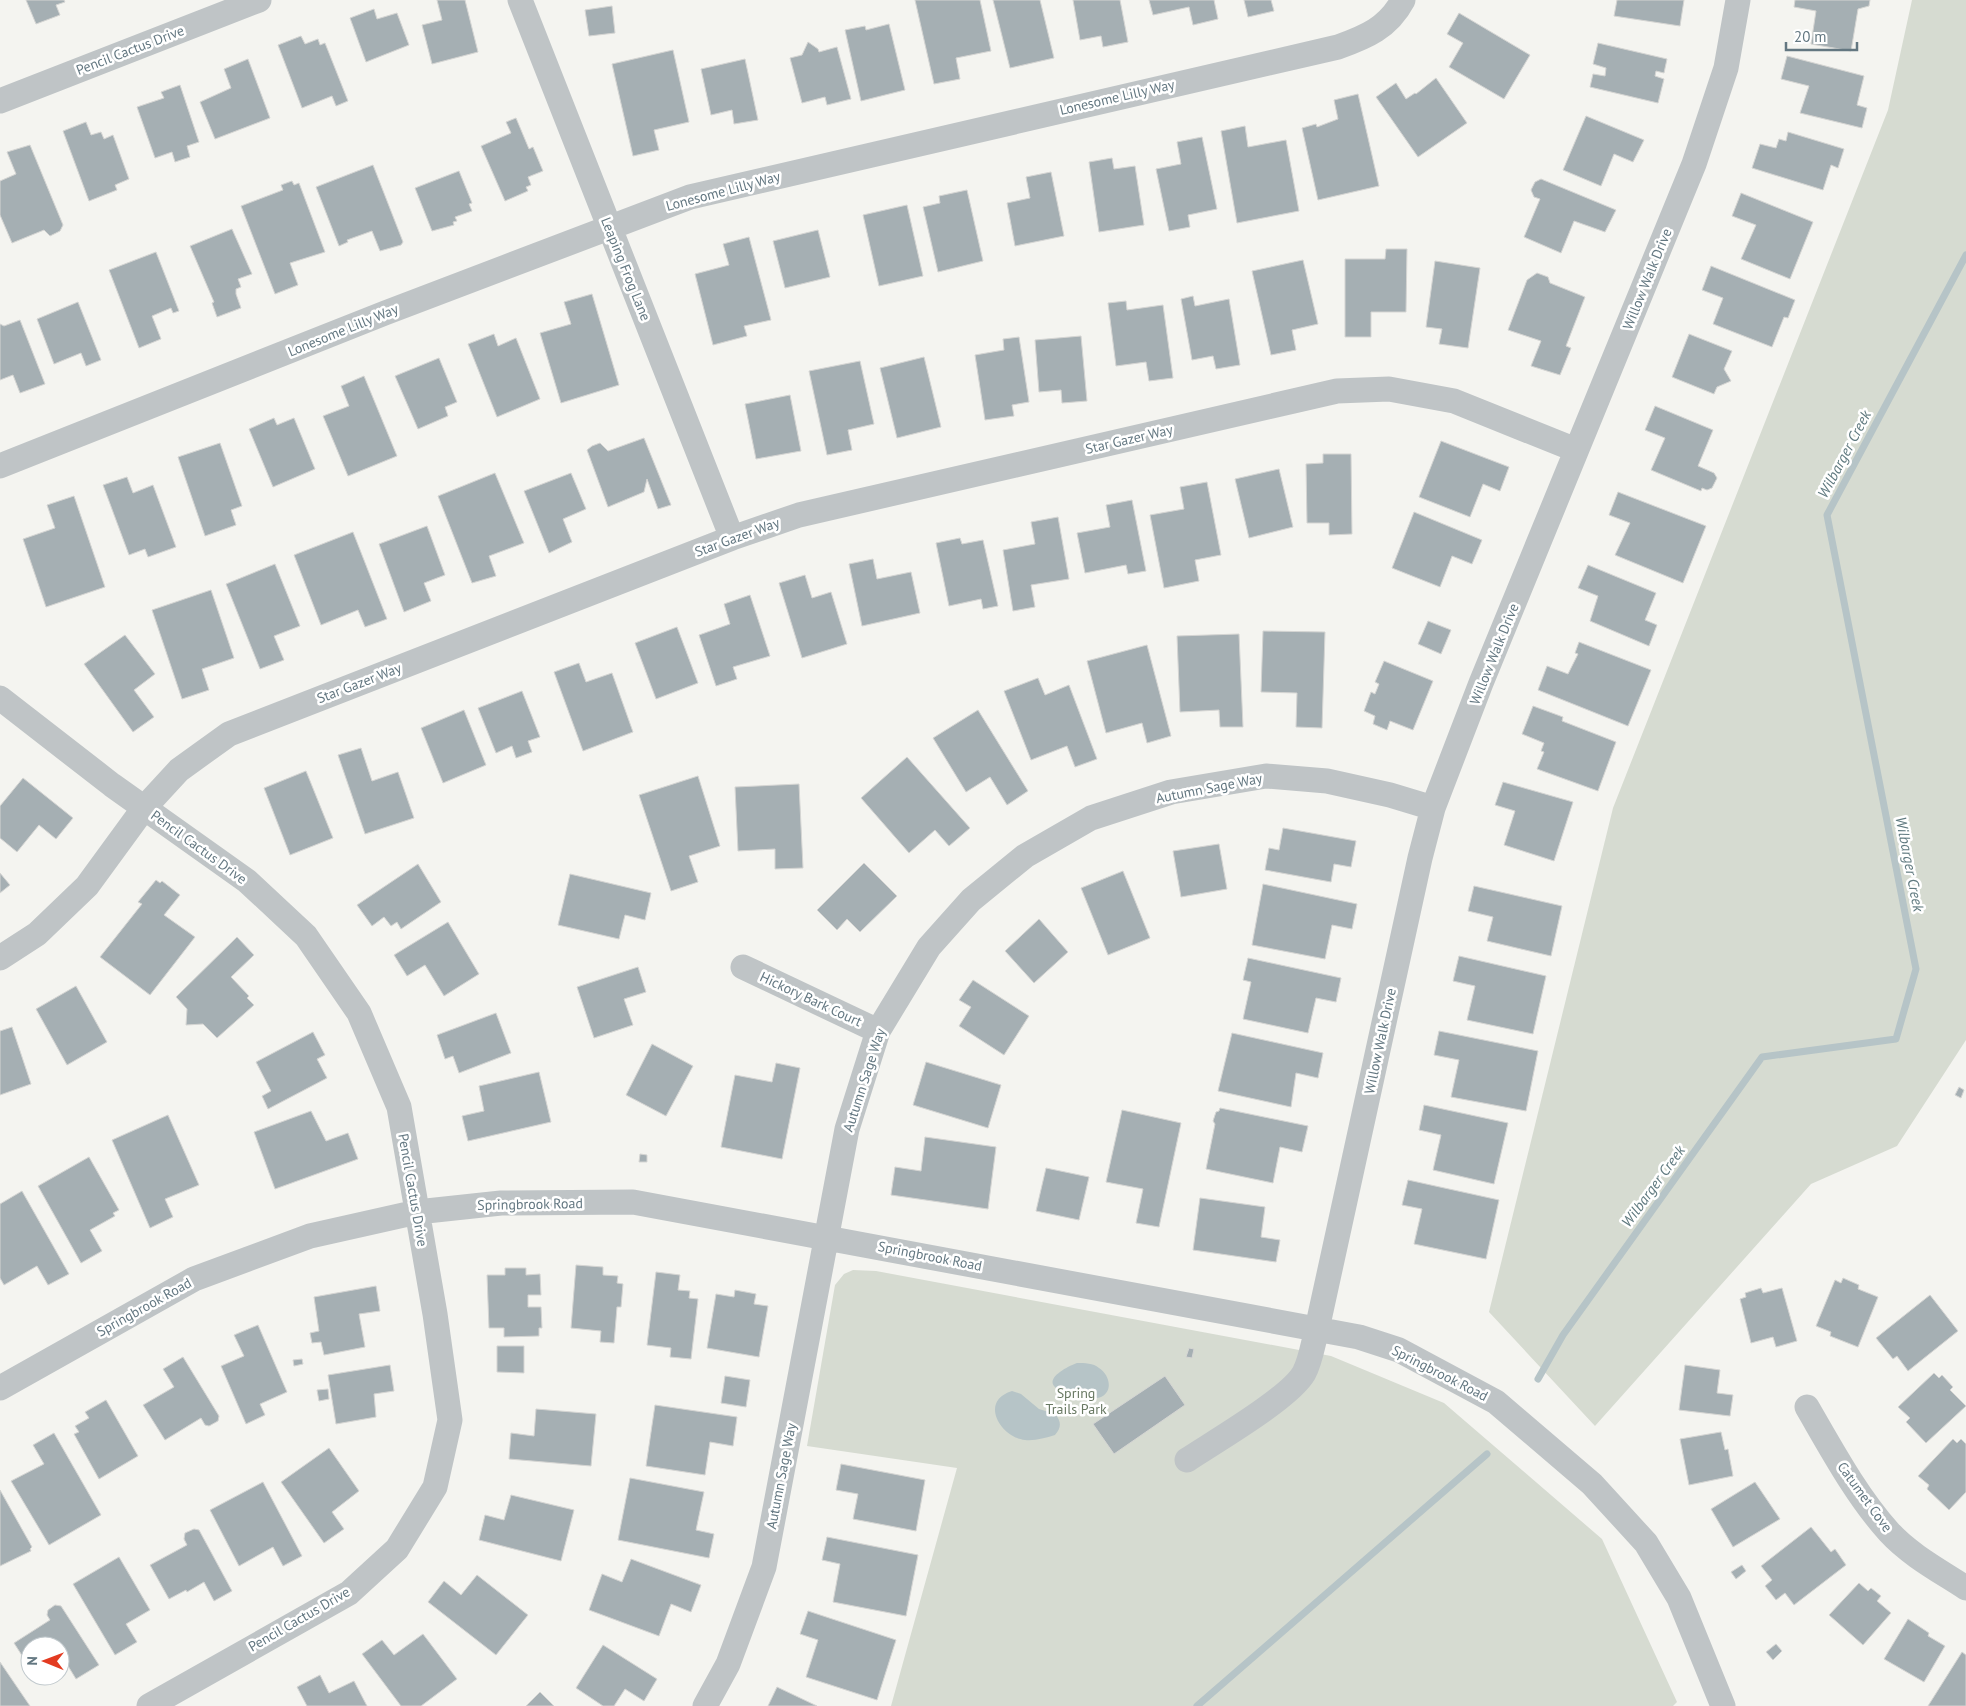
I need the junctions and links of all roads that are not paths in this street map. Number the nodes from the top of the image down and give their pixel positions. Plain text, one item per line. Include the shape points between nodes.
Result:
1 (259, 0) edge
2 (520, 0) edge
3 (1403, 0) edge
4 (1738, 0) edge
5 (0, 101) edge
6 (609, 227) junction
7 (1576, 450) junction
8 (0, 466) edge
9 (732, 538) junction
10 (0, 698) edge
11 (144, 808) junction
12 (1433, 808) junction
13 (0, 958) edge
14 (743, 967) dead end
15 (878, 1031) junction
16 (416, 1212) junction
17 (826, 1237) junction
18 (1317, 1329) junction
19 (0, 1388) edge
20 (1808, 1407) dead end
21 (1187, 1460) dead end
22 (1966, 1588) edge
23 (149, 1706) edge
24 (704, 1706) edge
25 (1723, 1706) edge

1 - 5 street, Pencil Cactus Drive
2 - 6 street, Leaping Frog Lane
3 - 6 street, Lonesome Lilly Way via 1398,10 1370,36 1338,47 690,197
4 - 7 street, Willow Walk Drive via 1726,68 1694,164
6 - 8 street, Lonesome Lilly Way
6 - 9 street, Leaping Frog Lane
7 - 9 street, Star Gazer Way via 1454,401 1389,389 1337,391 799,515
7 - 12 street, Willow Walk Drive
9 - 11 street, Star Gazer Way via 229,734 179,770
10 - 11 street, Pencil Cactus Drive
11 - 13 street, Star Gazer Way via 87,886 37,934
11 - 16 street, Pencil Cactus Drive via 248,881 300,930 359,1013 399,1107
12 - 15 street, Autumn Sage Way via 1327,781 1266,776 1171,792 1091,818 1025,856 972,900 929,947
12 - 18 street, Willow Walk Drive
14 - 15 street, Hickory Bark Court
15 - 17 street, Autumn Sage Way via 846,1129
16 - 17 street, Springbrook Road via 501,1203 633,1202
16 - 19 street, Springbrook Road via 310,1236 194,1279
16 - 23 street, Pencil Cactus Drive via 450,1420 435,1487 397,1549 349,1593
17 - 18 street, Springbrook Road
17 - 24 street, Autumn Sage Way via 764,1567 728,1664
18 - 21 street, Willow Walk Drive via 1304,1372 1295,1385
18 - 25 street, Springbrook Road via 1360,1337 1399,1350 1496,1402 1592,1484 1646,1543 1679,1598
20 - 22 street, Catumet Cove via 1840,1464 1890,1532 1916,1556

